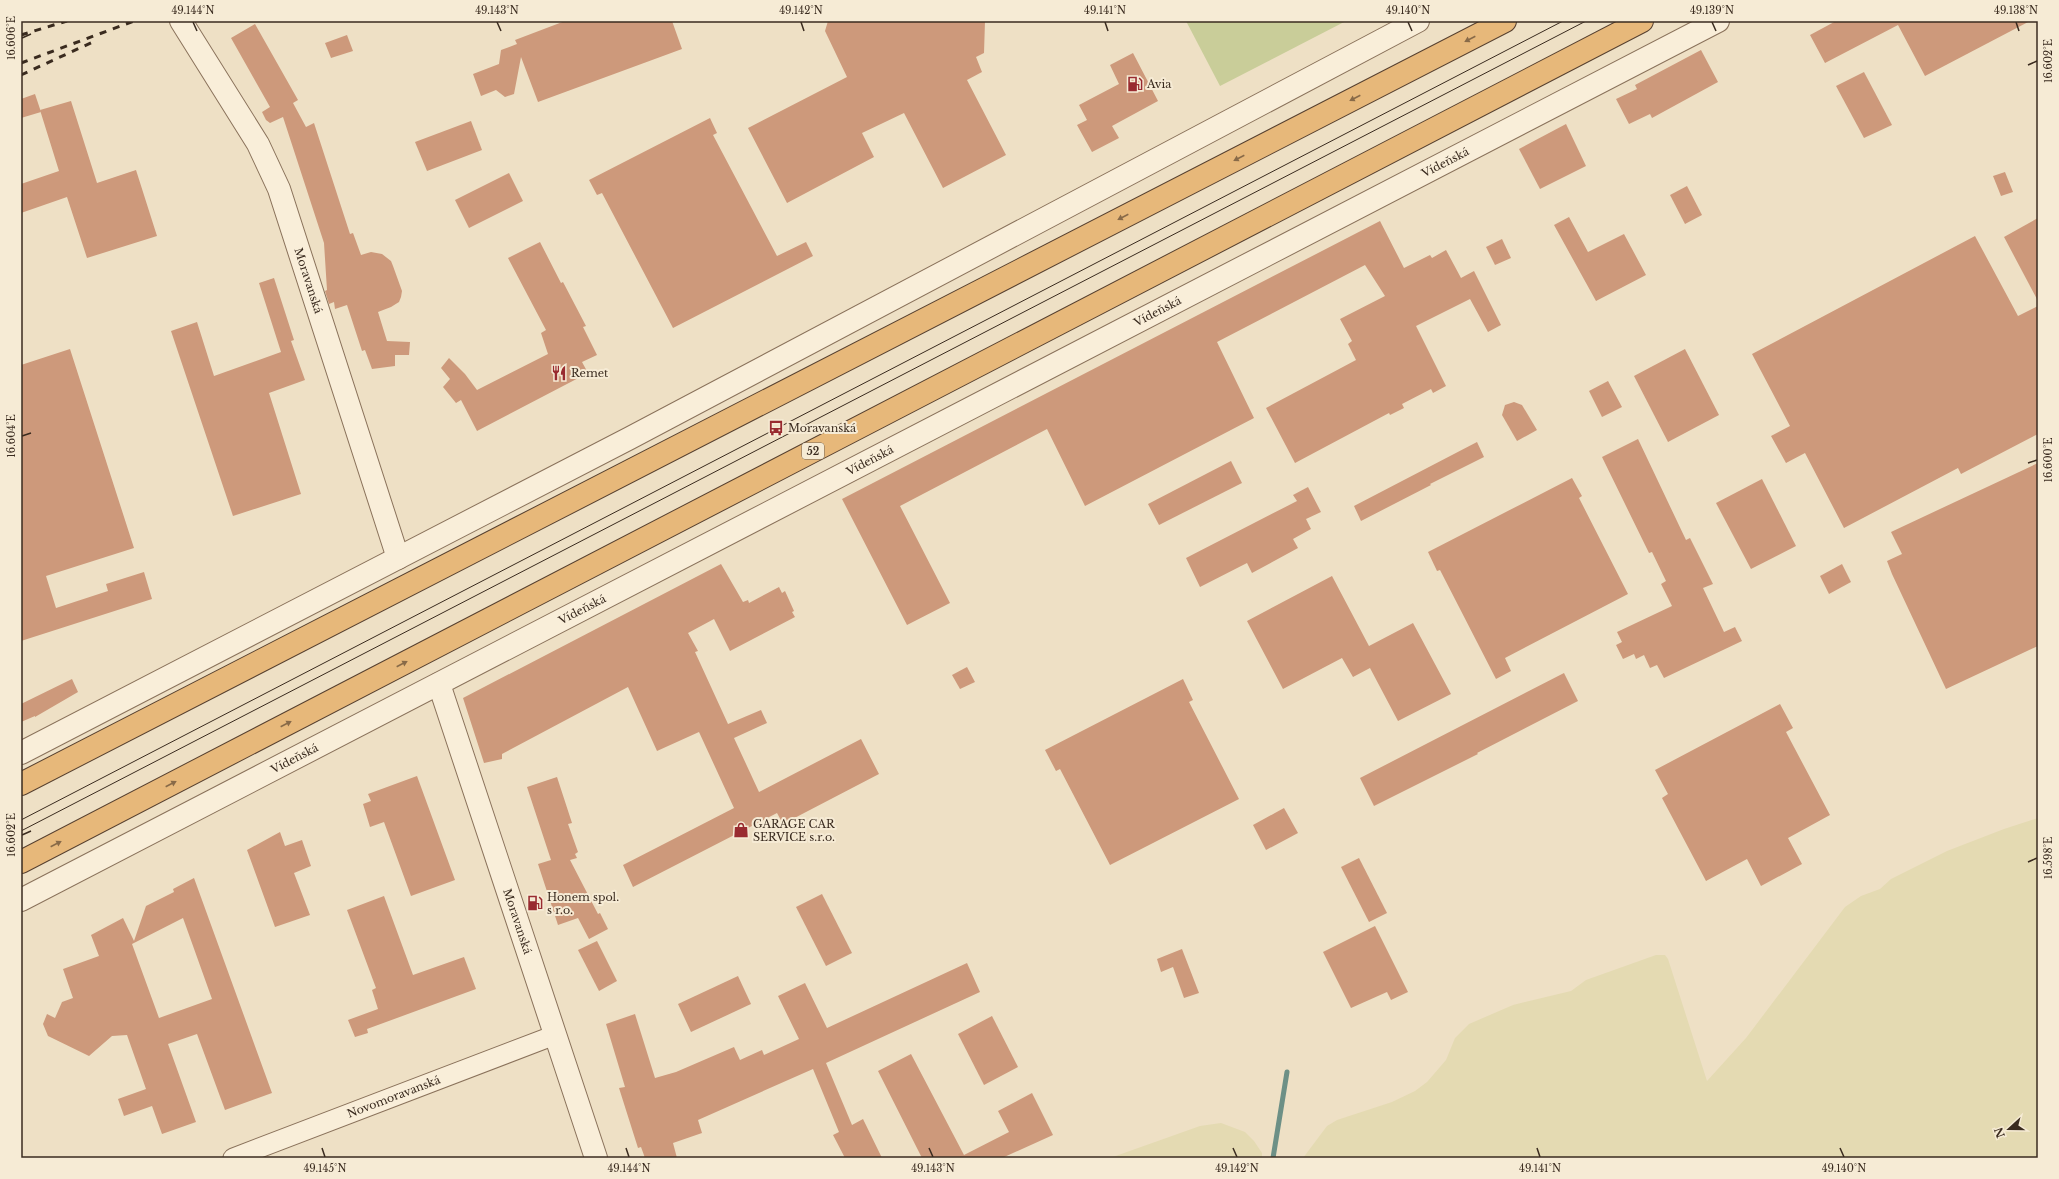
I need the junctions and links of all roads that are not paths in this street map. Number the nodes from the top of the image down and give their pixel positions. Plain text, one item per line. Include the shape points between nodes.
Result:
1 (182, 21) edge
2 (1418, 21) edge
3 (1505, 21) edge
4 (1642, 21) edge
5 (1718, 21) edge
6 (398, 558) junction
7 (439, 684) junction
8 (21, 754) edge
9 (21, 784) edge
10 (21, 862) edge
11 (21, 900) edge
12 (555, 1035) junction
13 (233, 1158) edge
14 (596, 1158) edge

1 - 6 street, Moravanská via 258,144 279,189
2 - 6 street via 644,431
3 -> 9 highway
10 -> 4 highway, 52
5 - 7 street, Vídeňská
6 - 8 street
7 - 11 street, Vídeňská
7 - 12 street, Moravanská
12 - 13 street, Novomoravanská
12 - 14 street, Moravanská

